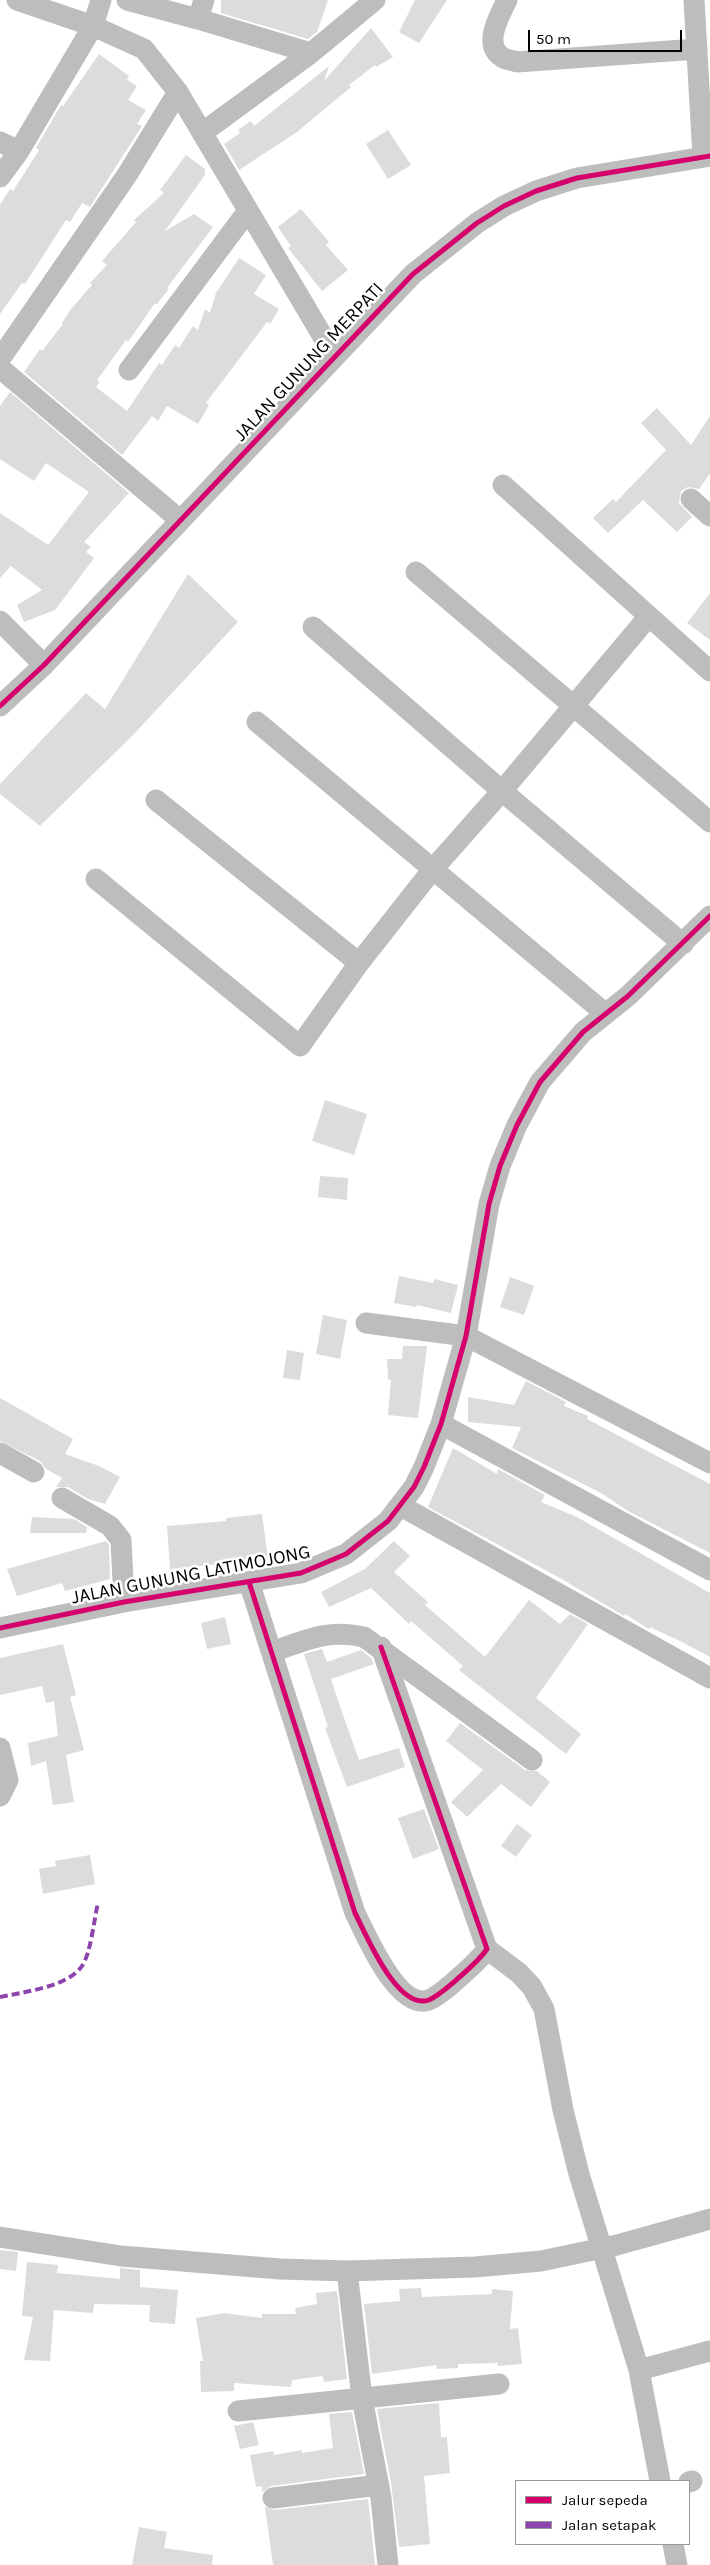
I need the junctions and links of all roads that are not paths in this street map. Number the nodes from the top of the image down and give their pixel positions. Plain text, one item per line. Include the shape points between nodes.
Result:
1 (17, 0) edge
2 (101, 0) edge
3 (127, 0) edge
4 (375, 0) edge
5 (508, 0) edge
6 (694, 0) edge
7 (201, 9) edge
8 (93, 26) junction
9 (311, 53) junction
10 (702, 59) edge
11 (178, 92) junction
12 (202, 133) junction
13 (10, 146) edge
14 (707, 157) edge
15 (0, 178) edge
16 (248, 212) junction
17 (335, 357) junction
18 (0, 359) edge
19 (0, 368) edge
20 (130, 370) dead end
21 (503, 485) dead end
22 (691, 499) dead end
23 (710, 516) edge
24 (180, 520) junction
25 (416, 572) dead end
26 (648, 616) junction
27 (0, 620) edge
28 (313, 627) dead end
29 (44, 665) junction
30 (710, 671) edge
31 (0, 706) edge
32 (574, 706) junction
33 (257, 722) dead end
34 (502, 791) junction
35 (156, 800) dead end
36 (710, 822) edge
37 (433, 869) junction
38 (96, 879) dead end
39 (710, 916) edge
40 (683, 944) junction
41 (358, 963) junction
42 (606, 1014) junction
43 (366, 1324) dead end
44 (466, 1336) junction
45 (441, 1424) junction
46 (0, 1453) edge
47 (710, 1463) edge
48 (34, 1472) dead end
49 (62, 1498) dead end
50 (401, 1506) junction
51 (710, 1570) edge
52 (249, 1582) junction
53 (124, 1602) junction
54 (0, 1628) edge
55 (381, 1647) junction
56 (272, 1652) junction
57 (710, 1678) edge
58 (0, 1748) edge
59 (532, 1760) dead end
60 (0, 1796) edge
61 (487, 1949) junction
62 (710, 2219) edge
63 (0, 2237) edge
64 (602, 2247) junction
65 (347, 2271) junction
66 (710, 2351) edge
67 (639, 2370) junction
68 (499, 2384) dead end
69 (362, 2398) junction
70 (238, 2411) dead end
71 (660, 2480) edge
72 (379, 2485) junction
73 (273, 2498) dead end
74 (673, 2545) edge
75 (388, 2565) edge
76 (677, 2565) edge

1 - 8 street
2 - 8 street
3 - 7 street
4 - 9 street
5 - 10 street via 494,27 493,46 502,57 517,62
6 - 10 street
7 - 9 street
8 - 11 street via 144,49
8 - 13 street
9 - 12 street
10 - 14 street
11 - 12 street
11 - 18 street via 127,175
12 - 16 street
13 - 15 street
14 - 17 street, JALAN GUNUNG MERPATI via 577,178 536,191 504,206 447,245 413,274
16 - 17 street
16 - 20 street
17 - 24 street, JALAN GUNUNG MERPATI
19 - 24 street
21 - 26 street
22 - 23 street
24 - 29 street, JALAN GUNUNG MERPATI
25 - 32 street
26 - 30 street
26 - 32 street
27 - 29 street
28 - 34 street
29 - 31 street, JALAN GUNUNG MERPATI
32 - 34 street
32 - 36 street
33 - 37 street
34 - 37 street
34 - 40 street
35 - 41 street
37 - 41 street
37 - 42 street
38 - 41 street via 300,1046
39 - 40 street, JALAN GUNUNG LATIMOJONG
40 - 42 street, JALAN GUNUNG LATIMOJONG
42 - 44 street, JALAN GUNUNG LATIMOJONG via 583,1032 540,1082 517,1125 489,1204
43 - 44 street
44 - 45 street, JALAN GUNUNG LATIMOJONG
44 - 47 street
45 - 50 street, JALAN GUNUNG LATIMOJONG via 424,1467
45 - 51 street
46 - 48 street
49 - 53 street via 110,1526 120,1540
50 - 52 street, JALAN GUNUNG LATIMOJONG via 377,1531 346,1554 301,1573
50 - 57 street
52 - 53 street, JALAN GUNUNG LATIMOJONG
52 - 56 street
53 - 54 street, JALAN GUNUNG LATIMOJONG
55 - 56 street via 364,1638 338,1633
55 - 59 street
55 - 61 street
56 - 61 street via 355,1913 395,1984 415,1999 428,2000 443,1992
58 - 60 street via 8,1780
61 - 64 street via 519,1972 544,2009 563,2110
62 - 64 street
63 - 65 street via 122,2256 280,2270
64 - 65 street via 541,2261 475,2268
64 - 67 street
65 - 69 street
66 - 67 street
67 - 71 street
68 - 69 street
69 - 70 street
69 - 72 street
72 - 73 street
72 - 75 street
74 - 76 street

